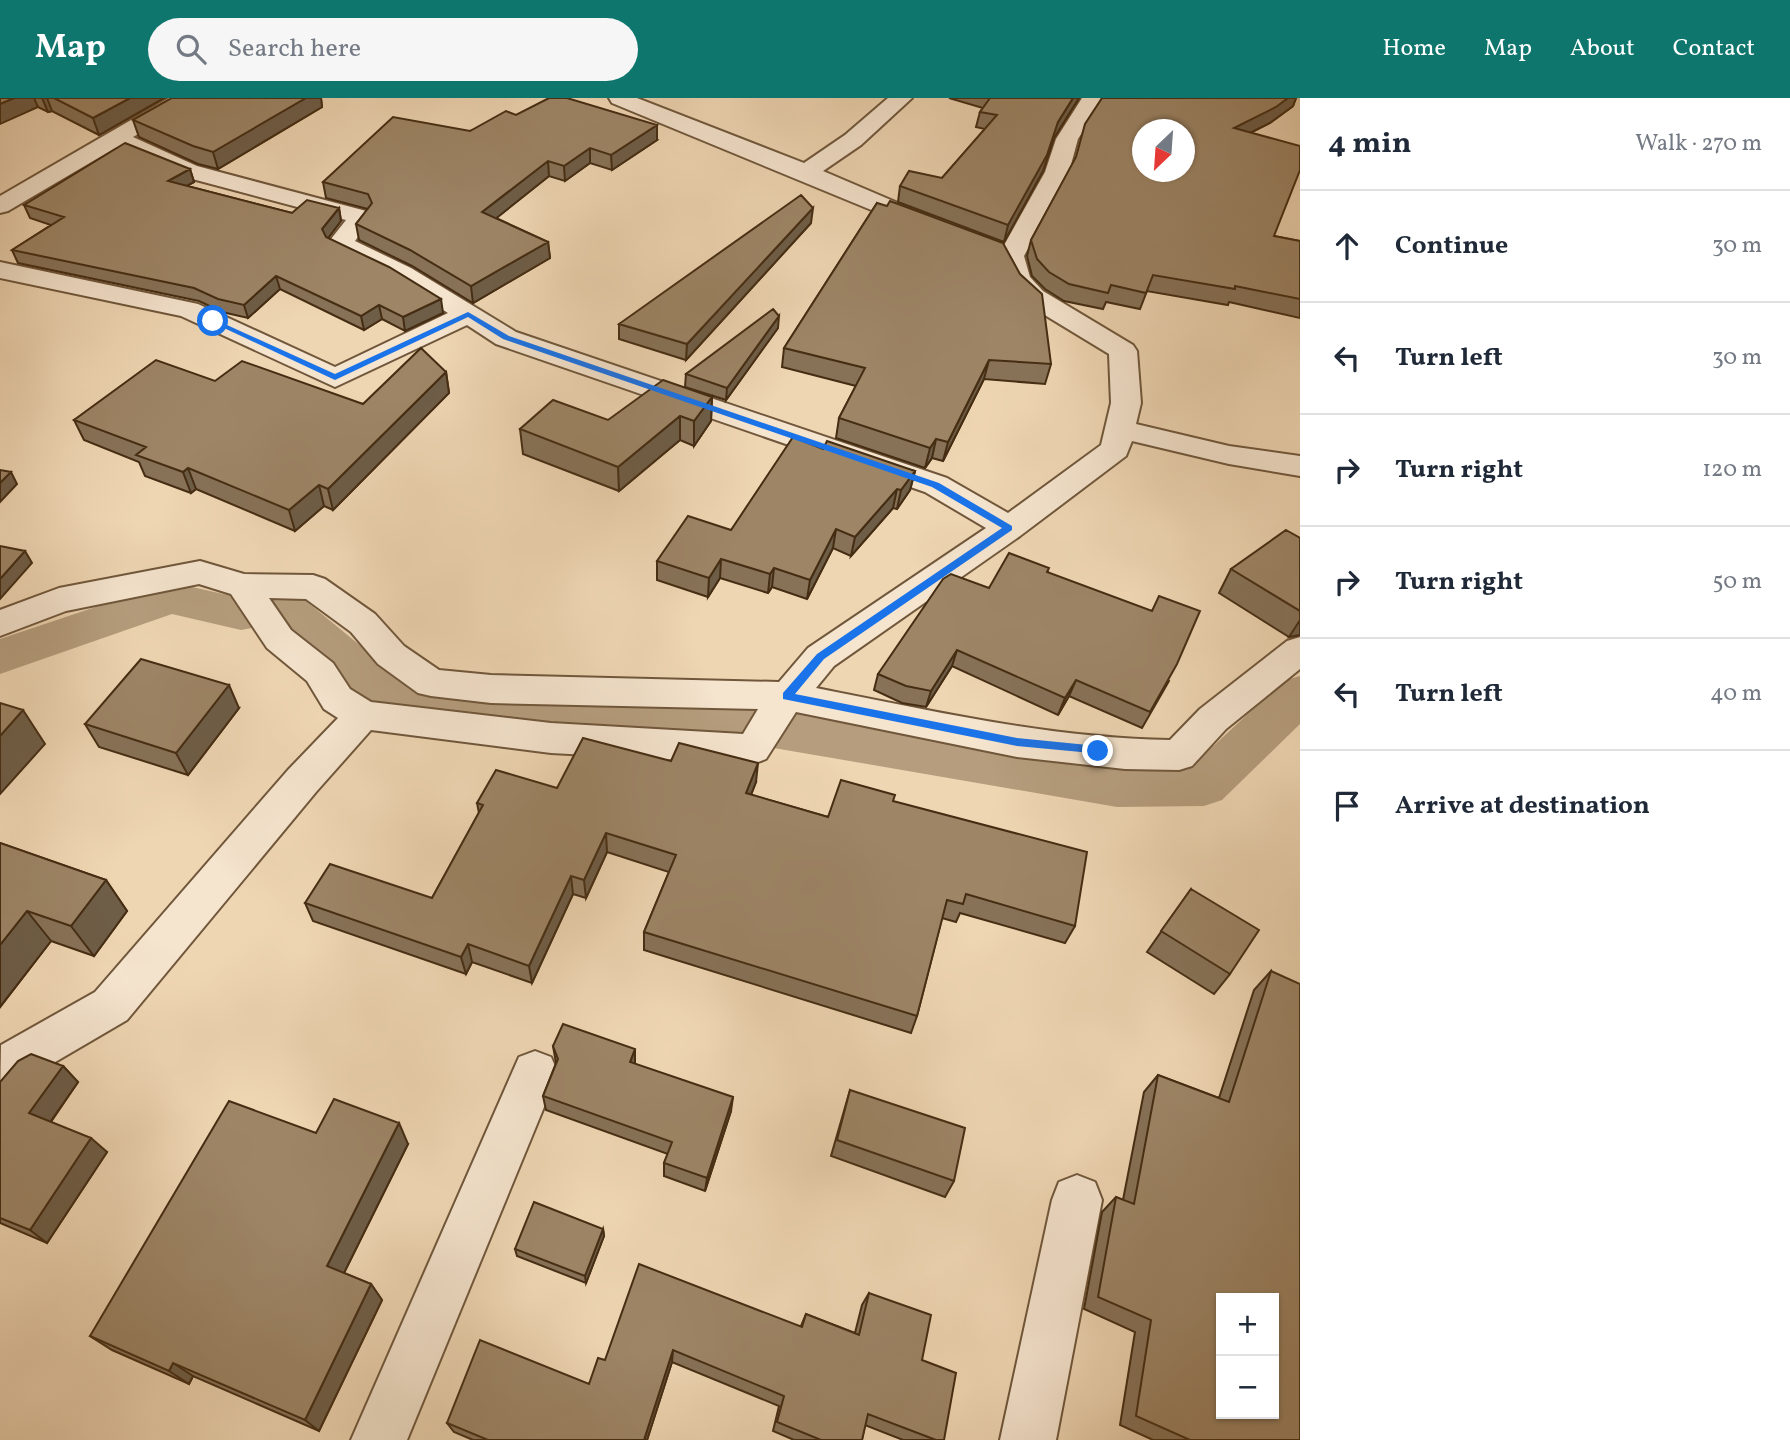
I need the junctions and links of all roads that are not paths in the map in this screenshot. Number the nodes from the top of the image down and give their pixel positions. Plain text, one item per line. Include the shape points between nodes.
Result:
1 (184, 98) edge
2 (620, 98) edge
3 (901, 98) edge
4 (1093, 98) edge
5 (116, 138) junction
6 (806, 172) junction
7 (0, 206) edge
8 (947, 232) edge
9 (0, 270) edge
10 (468, 314) junction
11 (1119, 429) junction
12 (1300, 466) edge
13 (1009, 528) junction
14 (248, 595) junction
15 (0, 624) edge
16 (1300, 650) edge
17 (784, 700) junction
18 (363, 715) junction
19 (535, 1073) dead end
20 (0, 1080) edge
21 (1077, 1200) dead end
22 (379, 1440) edge
23 (1028, 1440) edge

1 - 5 street
2 - 6 street via 669,123
3 - 6 street via 853,140
4 - 11 street via 1067,139 1057,172 999,251 1034,297 1123,351 1126,403
5 - 7 street
5 - 10 street via 189,170 361,217 340,244
6 - 8 street
9 - 10 street via 189,310 335,378
10 - 13 street via 506,338 936,485
11 - 12 street
11 - 13 street via 1115,449
13 - 17 street via 821,657
14 - 15 street via 200,572 59,600
14 - 17 street via 313,587 363,623 391,655 431,683 491,690
14 - 18 street via 279,639 320,672 337,699
16 - 17 street via 1213,719 1179,755 1017,742
17 - 18 street via 753,749 551,738
18 - 20 street via 292,791 111,1006 17,1060
19 - 22 street
21 - 23 street

